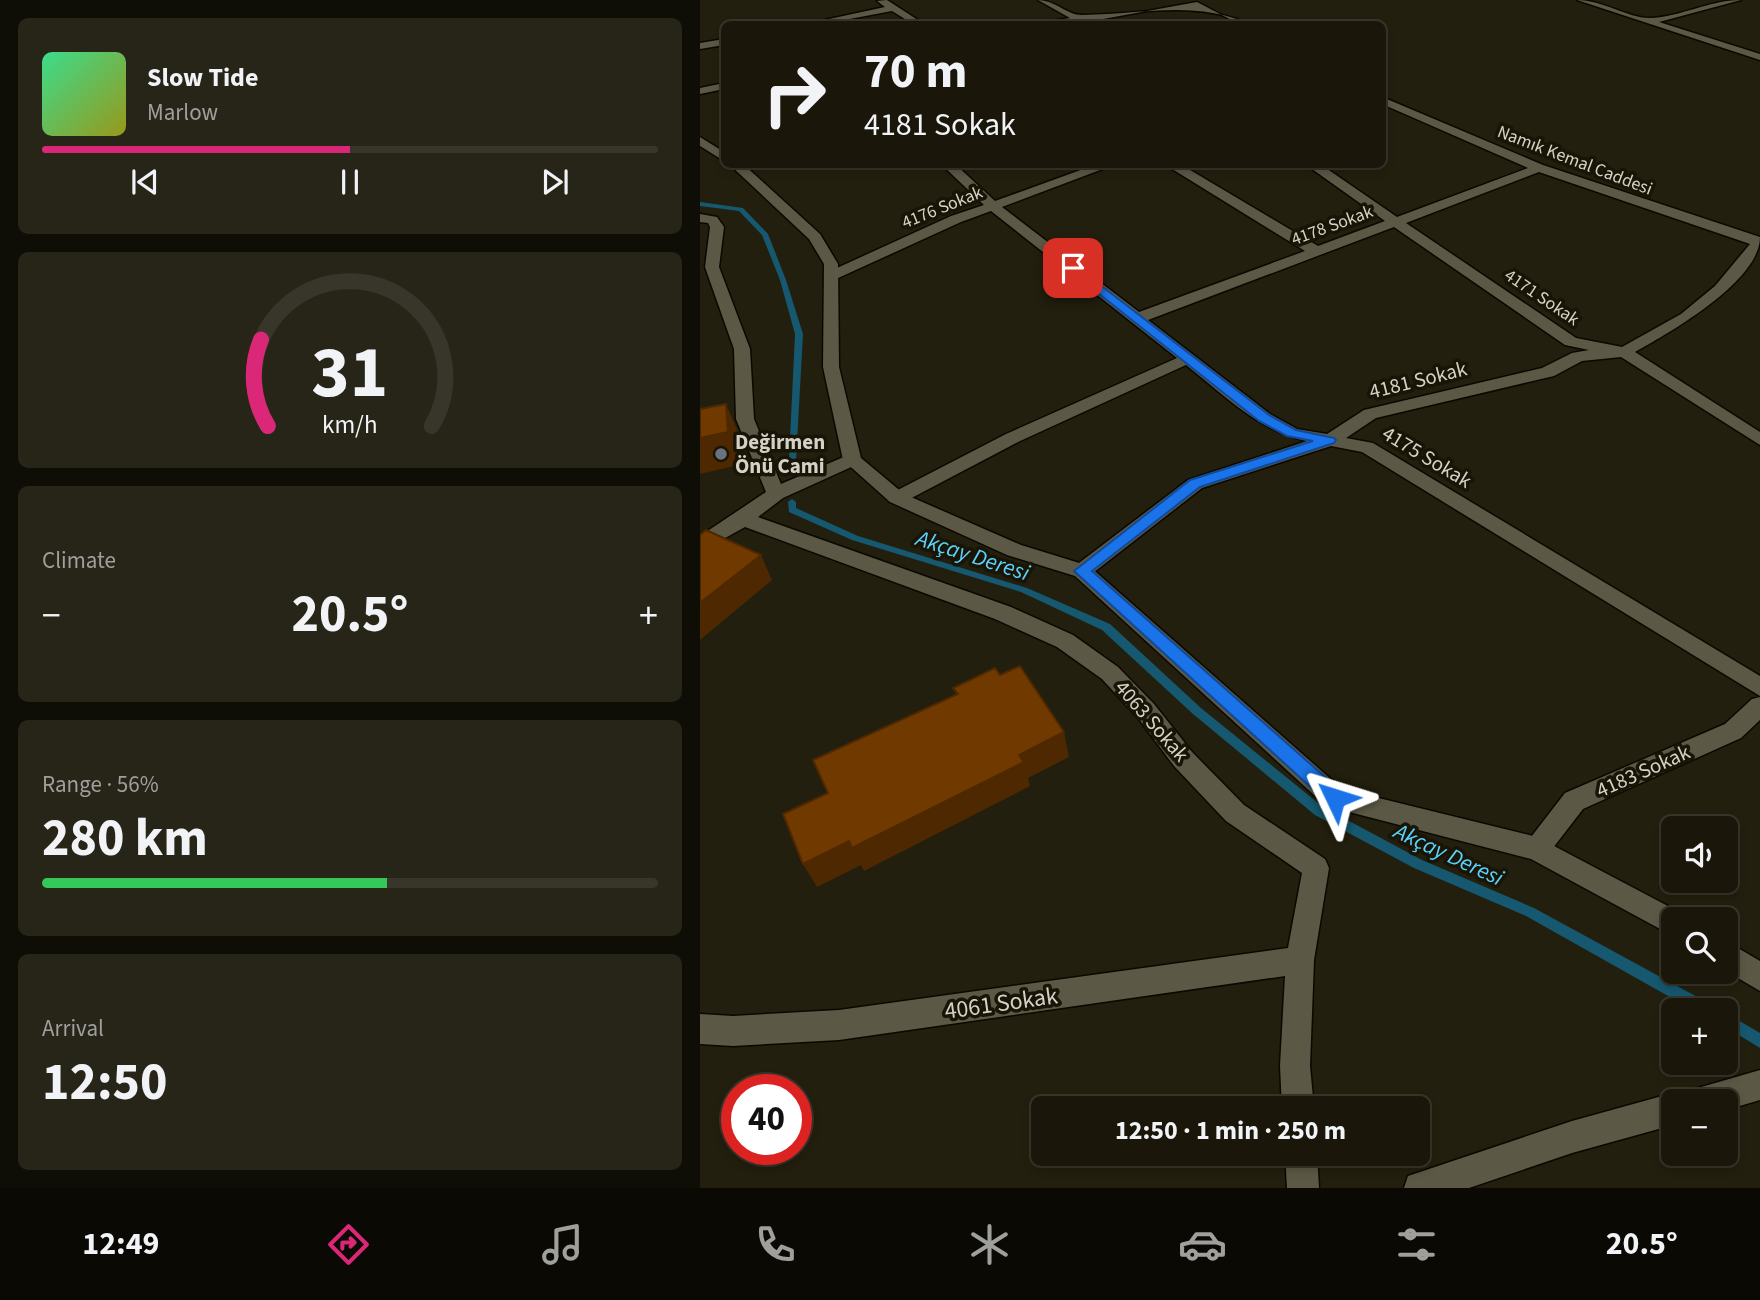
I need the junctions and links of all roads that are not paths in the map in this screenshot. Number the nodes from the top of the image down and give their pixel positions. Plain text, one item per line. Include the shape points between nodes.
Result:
1 (879, 0) edge
2 (1043, 0) edge
3 (1194, 0) edge
4 (1200, 0) edge
5 (1582, 0) edge
6 (1736, 0) edge
7 (894, 8) junction
8 (1078, 19) junction
9 (827, 21) edge
10 (914, 21) edge
11 (1066, 21) edge
12 (1084, 21) edge
13 (1239, 21) edge
14 (1649, 22) junction
15 (721, 42) edge
16 (700, 46) edge
17 (1760, 57) edge
18 (721, 87) edge
19 (700, 91) edge
20 (1386, 102) edge
21 (700, 141) edge
22 (721, 153) edge
23 (744, 168) edge
24 (951, 168) edge
25 (1099, 168) edge
26 (1177, 168) edge
27 (1317, 168) edge
28 (1539, 168) junction
29 (993, 206) junction
30 (700, 218) edge
31 (1398, 222) junction
32 (1759, 242) edge
33 (1316, 251) junction
34 (706, 268) edge
35 (831, 276) junction
36 (1138, 318) junction
37 (1624, 352) junction
38 (1189, 358) junction
39 (1329, 440) junction
40 (1760, 440) edge
41 (852, 460) junction
42 (776, 494) junction
43 (897, 498) junction
44 (743, 519) junction
45 (700, 545) edge
46 (1082, 571) junction
47 (1760, 687) edge
48 (1760, 706) edge
49 (1537, 849) junction
50 (1661, 916) edge
51 (1300, 960) junction
52 (1738, 963) edge
53 (1760, 977) edge
54 (700, 1029) edge
55 (1760, 1085) edge
56 (1738, 1091) edge
57 (1297, 1096) edge
58 (1661, 1112) edge
59 (1302, 1166) edge
60 (1303, 1188) edge
61 (1420, 1188) edge

1 - 7 street
2 - 8 street
3 - 8 street
4 - 13 street
5 - 14 street
6 - 14 street
7 - 9 street
7 - 10 street
8 - 11 street
8 - 12 street
14 - 17 street
15 - 16 street
18 - 19 street
20 - 28 street, Namık Kemal Caddesi
21 - 22 street
23 - 35 street via 815,237 831,264
24 - 29 street, 4175 Sokak
25 - 29 street, 4176 Sokak
26 - 33 street
27 - 31 street, 4171 Sokak
28 - 31 street, 4178 Sokak
28 - 32 street, Namık Kemal Caddesi
29 - 35 street, 4176 Sokak
29 - 36 street, 4175 Sokak
30 - 34 street via 712,220 717,228
31 - 33 street, 4178 Sokak
31 - 37 street, 4171 Sokak via 1571,342
32 - 37 street, 4181 Sokak via 1720,289 1686,317
33 - 36 street, 4178 Sokak
34 - 42 street via 742,349 745,419
35 - 41 street via 831,367
36 - 38 street, 4175 Sokak
37 - 39 street, 4181 Sokak via 1578,356 1548,372 1370,414
37 - 40 street, 4171 Sokak
38 - 39 street, 4175 Sokak via 1264,418 1292,433
38 - 43 street
39 - 46 street, 4181 Sokak via 1195,484
39 - 47 street, 4175 Sokak via 1367,447
41 - 42 street
41 - 43 street
42 - 44 street
43 - 46 street via 1014,550
44 - 45 street
44 - 51 street, 4063 Sokak via 1003,613 1065,641 1110,673 1236,813 1316,868
46 - 49 street via 1335,798
48 - 49 street, 4183 Sokak via 1733,731 1574,801
49 - 50 street
51 - 54 street, 4061 Sokak via 839,1025
51 - 57 street, 4063 Sokak
52 - 53 street
55 - 56 street
58 - 61 street
59 - 60 street

